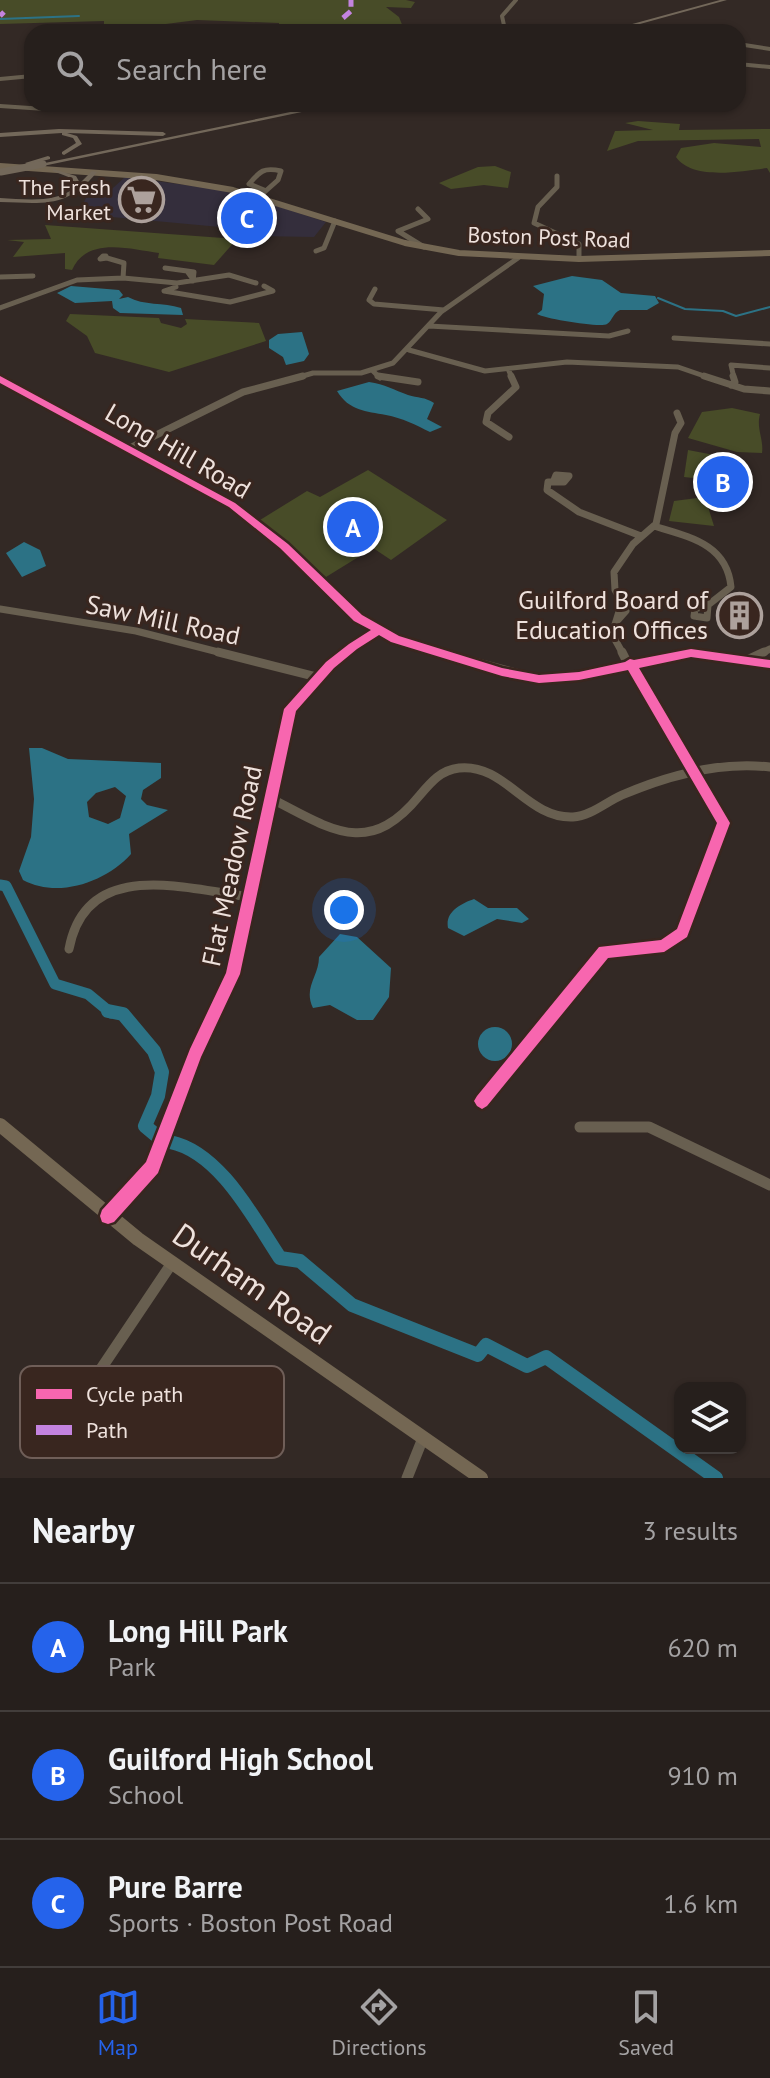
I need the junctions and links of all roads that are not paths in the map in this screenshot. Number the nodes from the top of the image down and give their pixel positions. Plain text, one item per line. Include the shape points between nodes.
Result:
1 (516, 0) edge
2 (725, 0) edge
3 (735, 0) edge
4 (503, 24) edge
5 (635, 24) edge
6 (646, 24) edge
7 (746, 45) edge
8 (770, 49) edge
9 (746, 65) edge
10 (770, 67) edge
11 (24, 77) edge
12 (0, 79) edge
13 (0, 106) edge
14 (24, 108) edge
15 (284, 112) edge
16 (298, 112) edge
17 (192, 131) junction
18 (0, 136) edge
19 (28, 163) junction
20 (0, 170) edge
21 (55, 170) junction
22 (90, 172) junction
23 (557, 176) dead end
24 (79, 187) junction
25 (264, 190) junction
26 (259, 197) junction
27 (0, 200) edge
28 (418, 209) dead end
29 (335, 221) junction
30 (424, 247) junction
31 (316, 251) dead end
32 (770, 253) edge
33 (107, 258) dead end
34 (518, 258) junction
35 (579, 259) junction
36 (165, 268) dead end
37 (33, 276) dead end
38 (0, 277) edge
39 (123, 278) junction
40 (195, 280) junction
41 (375, 289) dead end
42 (0, 308) edge
43 (444, 310) junction
44 (429, 326) junction
45 (628, 331) dead end
46 (674, 338) dead end
47 (770, 344) edge
48 (409, 350) junction
49 (770, 368) edge
50 (373, 371) junction
51 (509, 371) junction
52 (0, 379) edge
53 (418, 382) dead end
54 (731, 385) junction
55 (770, 391) edge
56 (677, 413) dead end
57 (509, 437) dead end
58 (130, 448) junction
59 (554, 480) dead end
60 (654, 526) junction
61 (641, 536) junction
62 (708, 605) dead end
63 (1, 611) edge
64 (365, 623) junction
65 (378, 631) junction
66 (358, 640) junction
67 (770, 649) edge
68 (749, 659) junction
69 (629, 664) junction
70 (770, 664) edge
71 (317, 677) junction
72 (770, 767) edge
73 (694, 771) junction
74 (272, 799) junction
75 (249, 897) junction
76 (69, 949) dead end
77 (482, 1101) dead end
78 (0, 1125) edge
79 (580, 1127) dead end
80 (770, 1185) edge
81 (108, 1216) junction
82 (172, 1263) junction
83 (103, 1366) edge
84 (423, 1438) junction
85 (407, 1478) edge
86 (481, 1478) edge

1 - 4 street via 502,16
2 - 5 highway
3 - 6 highway
7 - 8 street
9 - 10 street
11 - 12 street
13 - 14 street
15 - 17 highway
16 - 20 highway, bridge
17 - 18 highway
17 - 19 highway
18 - 19 highway via 61,133 79,140 70,152
19 - 20 highway, bridge
20 - 21 main road, Boston Post Road
21 - 22 main road, Boston Post Road
21 - 24 highway via 74,177
22 - 24 highway
22 - 26 main road, Boston Post Road via 156,177
22 - 27 highway via 83,188 67,197
23 - 35 street via 557,187 538,207 534,223 574,239
24 - 27 highway via 59,197
25 - 25 street via 278,180 281,171 268,168 254,176 249,184
25 - 26 street
26 - 29 main road, Boston Post Road
28 - 30 street via 428,219 405,225 399,233
29 - 30 main road, Boston Post Road
29 - 31 street via 324,248
30 - 34 main road, Boston Post Road
32 - 35 main road, Boston Post Road
33 - 39 street via 124,263
34 - 35 main road, Boston Post Road
34 - 43 street
36 - 40 street via 193,270
37 - 38 street
39 - 40 street
39 - 42 street via 67,282
40 - 40 street via 194,286 164,291 235,302 273,291 238,276
41 - 43 street via 369,300 374,304
43 - 44 street
44 - 45 street via 609,336
44 - 48 street
46 - 47 street
48 - 50 street
48 - 51 street via 469,369
49 - 54 street via 731,365
50 - 53 street via 382,379
50 - 58 street via 313,373 243,392
51 - 54 street via 567,362 631,363 678,367
51 - 57 street via 516,387 488,413 486,422
52 - 58 street, Long Hill Road
54 - 55 street
56 - 60 street via 681,423
58 - 64 street, Long Hill Road via 253,520
59 - 61 street via 547,490 555,498
60 - 61 street
60 - 62 street via 717,548 726,559 731,587
61 - 69 street via 614,572 626,614 613,629 613,639
63 - 71 street, Saw Mill Road via 136,631
64 - 65 street, Long Hill Road
64 - 66 street, Flat Meadow Road
65 - 66 street, Flat Meadow Road
65 - 69 street, Long Hill Road via 528,678 565,678
66 - 71 street, Flat Meadow Road
67 - 68 street
68 - 69 street, Long Hill Road via 691,653
68 - 70 street, Long Hill Road
69 - 73 street
71 - 74 street, Flat Meadow Road via 290,709
72 - 73 street via 749,763
73 - 74 street via 620,796 589,814 565,817 538,810 491,772 455,768 434,778 401,821 359,836 337,833
73 - 77 street via 724,823 682,933 664,946 604,952
74 - 75 street, Flat Meadow Road
75 - 76 street via 137,884 80,911
75 - 81 street, Flat Meadow Road via 233,974 195,1054 152,1167
78 - 81 main road, Durham Road
79 - 80 street via 649,1127
81 - 82 main road, Durham Road
82 - 83 street
82 - 84 main road, Durham Road
84 - 85 street
84 - 86 main road, Durham Road

